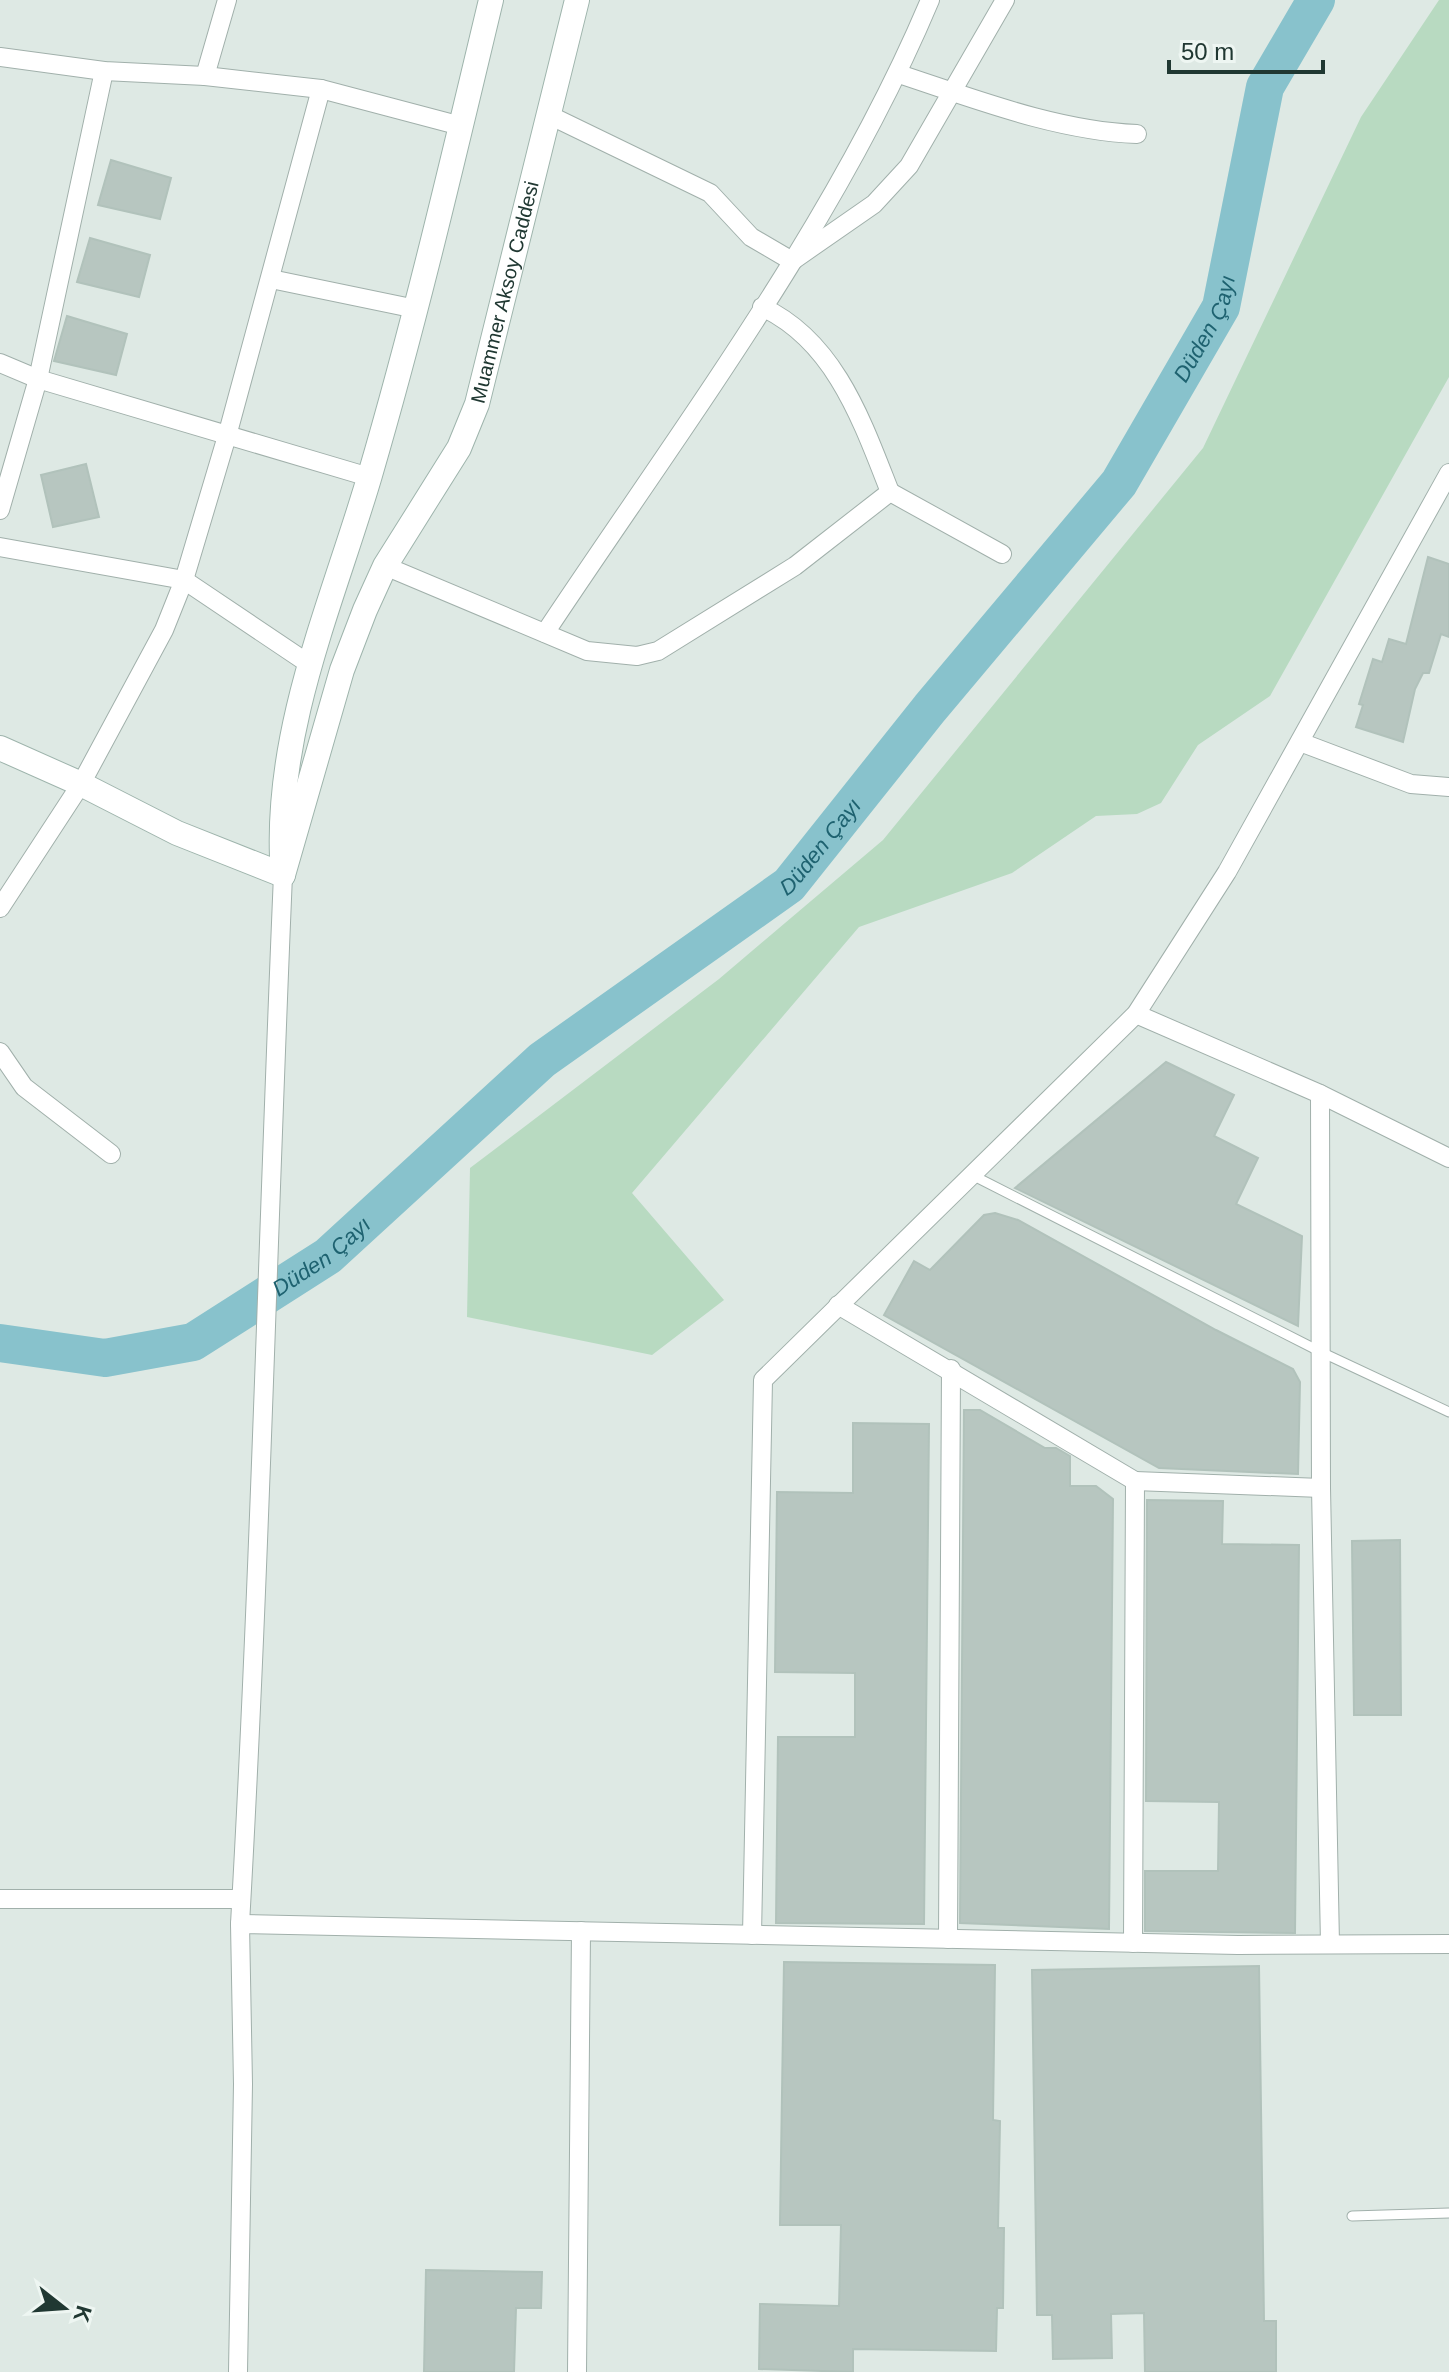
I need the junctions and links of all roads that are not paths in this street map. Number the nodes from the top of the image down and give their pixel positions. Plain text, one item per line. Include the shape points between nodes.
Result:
1 (227, 0) edge
2 (491, 0) edge
3 (577, 0) edge
4 (930, 0) edge
5 (1005, 0) edge
6 (0, 57) edge
7 (104, 71) junction
8 (899, 74) junction
9 (205, 76) junction
10 (321, 89) junction
11 (953, 92) junction
12 (549, 115) junction
13 (461, 126) junction
14 (1137, 134) dead end
15 (792, 261) junction
16 (271, 279) junction
17 (762, 307) junction
18 (416, 309) junction
19 (0, 363) edge
20 (38, 379) junction
21 (227, 436) junction
22 (1449, 473) edge
23 (5, 475) edge
24 (369, 477) junction
25 (890, 492) junction
26 (0, 510) edge
27 (0, 547) edge
28 (1002, 554) dead end
29 (385, 566) junction
30 (184, 580) junction
31 (545, 633) junction
32 (309, 664) junction
33 (1300, 742) junction
34 (0, 748) edge
35 (81, 784) junction
36 (1449, 787) edge
37 (283, 875) junction
38 (0, 908) edge
39 (1136, 1014) junction
40 (0, 1052) edge
41 (1320, 1094) junction
42 (111, 1154) dead end
43 (1449, 1158) edge
44 (971, 1174) junction
45 (838, 1305) junction
46 (1321, 1352) junction
47 (951, 1369) junction
48 (1449, 1412) edge
49 (1135, 1481) junction
50 (1321, 1488) junction
51 (0, 1899) edge
52 (241, 1899) junction
53 (240, 1924) junction
54 (581, 1931) junction
55 (752, 1935) junction
56 (948, 1939) junction
57 (1133, 1943) junction
58 (1330, 1944) junction
59 (1449, 1944) edge
60 (1449, 2213) edge
61 (1352, 2216) dead end
62 (238, 2372) edge
63 (577, 2372) edge

1 - 9 street
2 - 13 main road
3 - 12 main road, Muammer Aksoy Caddesi
4 - 8 street
5 - 11 street
6 - 7 street
7 - 9 street
7 - 20 street
8 - 11 street
8 - 15 street
9 - 10 street
10 - 13 street
10 - 16 street
11 - 14 street via 1108,133
11 - 15 street via 909,166 874,204
12 - 15 street via 710,193 751,237
12 - 29 main road, Muammer Aksoy Caddesi via 477,404 459,448
13 - 18 main road
15 - 17 street
16 - 18 street
16 - 21 street
17 - 25 street via 804,334 852,398
17 - 31 street
18 - 24 main road
19 - 20 street
20 - 21 street
20 - 23 street
21 - 24 street
21 - 30 street
22 - 33 street
23 - 26 street
24 - 32 main road
25 - 28 street
25 - 31 street via 795,566 658,651 637,656 587,651
27 - 30 street
29 - 31 street
29 - 37 main road, Muammer Aksoy Caddesi via 342,670
30 - 32 street
30 - 35 street via 164,630
32 - 37 main road via 280,807
33 - 36 street via 1411,784
33 - 39 street via 1227,872
34 - 35 main road
35 - 37 main road via 177,833
35 - 38 street
37 - 52 street
39 - 41 street
39 - 44 street
40 - 42 street via 24,1087
41 - 43 street
41 - 46 street
44 - 45 street
44 - 46 lane
45 - 47 street
45 - 55 street via 763,1380
46 - 48 lane
46 - 50 street
47 - 49 street
47 - 56 street
49 - 50 street
49 - 57 street
50 - 58 street
51 - 52 street
52 - 53 street
53 - 54 street
53 - 62 street
54 - 55 street
54 - 63 street
55 - 56 street
56 - 57 street
57 - 58 street
58 - 59 street
60 - 61 lane

